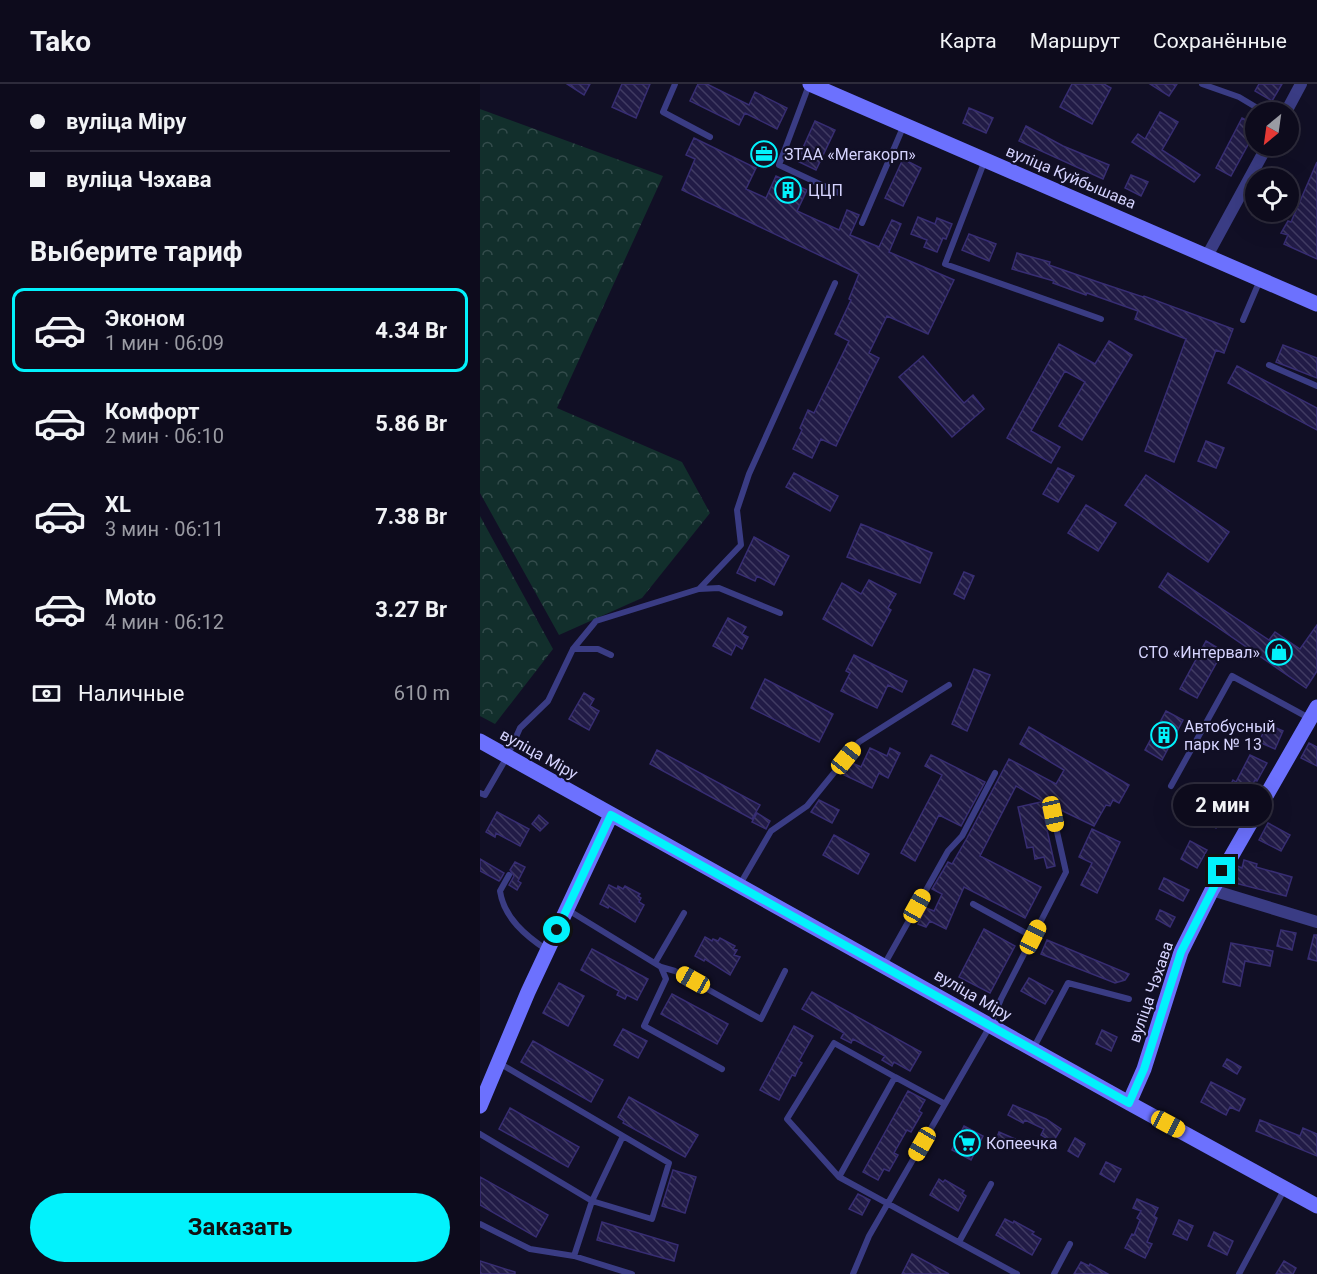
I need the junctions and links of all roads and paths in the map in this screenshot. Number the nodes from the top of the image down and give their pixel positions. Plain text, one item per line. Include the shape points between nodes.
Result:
1 (675, 84) edge
2 (809, 84) edge
3 (1202, 84) edge
4 (1301, 84) edge
5 (1247, 102) edge
6 (1291, 102) edge
7 (904, 124) junction
8 (710, 137) dead end
9 (1262, 156) edge
10 (985, 160) junction
11 (839, 194) dead end
12 (862, 223) dead end
13 (1207, 256) junction
14 (1260, 279) junction
15 (835, 283) dead end
16 (1317, 304) edge
17 (1101, 319) dead end
18 (1243, 320) dead end
19 (1269, 365) dead end
20 (1317, 386) edge
21 (699, 589) junction
22 (780, 613) dead end
23 (573, 649) junction
24 (611, 655) dead end
25 (949, 685) dead end
26 (1314, 716) edge
27 (480, 741) edge
28 (507, 757) junction
29 (995, 773) dead end
30 (1171, 786) dead end
31 (482, 794) edge
32 (480, 802) edge
33 (1053, 814) dead end
34 (611, 815) junction
35 (509, 874) dead end
36 (740, 886) junction
37 (1212, 890) junction
38 (973, 904) dead end
39 (567, 909) junction
40 (684, 913) dead end
41 (1317, 922) edge
42 (1033, 937) junction
43 (548, 951) junction
44 (658, 965) junction
45 (884, 965) junction
46 (785, 971) dead end
47 (1129, 999) dead end
48 (990, 1026) junction
49 (1033, 1050) junction
50 (498, 1062) junction
51 (722, 1069) dead end
52 (894, 1077) junction
53 (1129, 1103) junction
54 (945, 1104) junction
55 (480, 1106) edge
56 (480, 1134) edge
57 (623, 1136) junction
58 (839, 1177) junction
59 (991, 1184) dead end
60 (1286, 1188) junction
61 (592, 1201) junction
62 (888, 1204) junction
63 (1317, 1206) edge
64 (480, 1224) edge
65 (959, 1242) junction
66 (1070, 1244) dead end
67 (574, 1257) junction
68 (632, 1274) edge
69 (853, 1274) edge
70 (1017, 1274) edge
71 (1054, 1274) edge
72 (1239, 1274) edge

1 - 8 lane via 663,112
2 - 7 main road, вуліца Куйбышава
2 - 11 lane via 779,165
3 - 5 lane
4 - 6 street
7 - 10 main road, вуліца Куйбышава
7 - 12 lane
9 - 13 street
10 - 13 main road, вуліца Куйбышава
10 - 17 lane via 945,264
13 - 14 main road, вуліца Куйбышава
14 - 16 main road, вуліца Куйбышава
14 - 18 lane
15 - 21 lane via 749,474 737,510 741,545
19 - 20 lane
21 - 22 lane via 720,588
21 - 23 lane via 596,621
23 - 24 lane via 598,649
23 - 28 lane via 548,701 520,728
25 - 36 lane via 859,742 807,806 771,831
26 - 30 lane via 1232,676
26 - 37 main road, вуліца Чэхава
27 - 28 main road, вуліца Міру
28 - 31 lane
28 - 34 main road, вуліца Міру
29 - 45 lane
31 - 32 lane
33 - 42 lane via 1066,872
34 - 36 main road, вуліца Міру
34 - 39 main road
35 - 43 lane via 500,891 505,910 531,940
36 - 45 main road, вуліца Міру
37 - 41 street
37 - 53 main road, вуліца Чэхава via 1181,952 1144,1069
38 - 42 lane
39 - 43 main road
39 - 44 lane
40 - 44 lane
42 - 48 lane
43 - 50 main road
44 - 46 lane via 761,1018
44 - 51 lane via 666,979 644,1026
45 - 48 main road, вуліца Міру
47 - 49 lane via 1068,983
48 - 49 main road, вуліца Міру
48 - 54 lane
49 - 53 main road, вуліца Міру
50 - 55 main road
50 - 57 lane
52 - 54 lane
52 - 58 lane
52 - 58 lane via 834,1043 787,1119
53 - 60 main road, вуліца Міру
54 - 62 lane
56 - 61 lane
57 - 61 lane
57 - 61 lane via 669,1163 652,1219
58 - 62 lane
59 - 65 lane
60 - 63 main road, вуліца Міру
60 - 72 lane
61 - 67 lane
62 - 65 lane
62 - 69 lane
64 - 67 lane via 530,1250
65 - 70 lane
66 - 71 lane
67 - 68 lane

